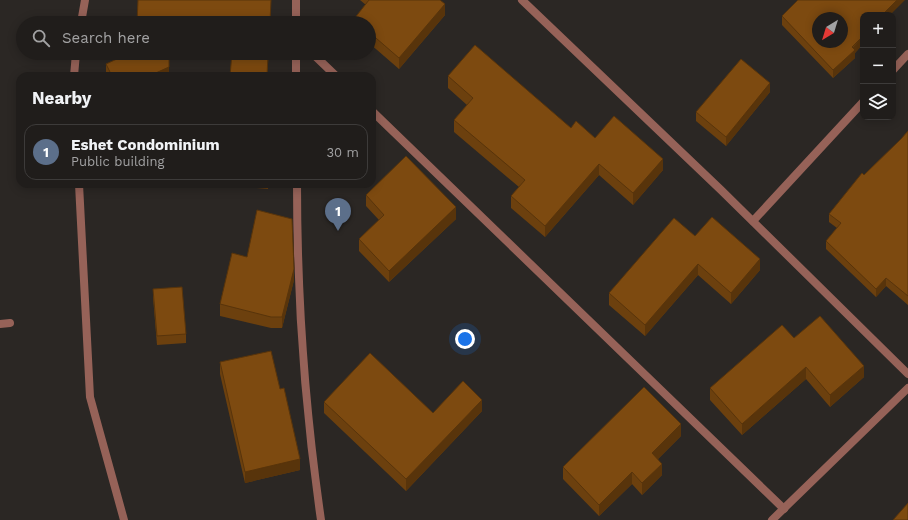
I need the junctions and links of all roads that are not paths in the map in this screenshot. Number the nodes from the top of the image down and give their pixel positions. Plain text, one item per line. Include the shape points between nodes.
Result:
1 (85, 0) edge
2 (296, 0) edge
3 (522, 0) edge
4 (82, 16) edge
5 (296, 16) edge
6 (908, 54) edge
7 (75, 60) edge
8 (296, 60) edge
9 (319, 60) edge
10 (896, 67) edge
11 (74, 72) edge
12 (296, 72) edge
13 (332, 72) edge
14 (860, 105) edge
15 (376, 115) edge
16 (79, 188) edge
17 (296, 188) edge
18 (753, 221) junction
19 (10, 323) dead end
20 (0, 324) edge
21 (908, 374) edge
22 (908, 388) edge
23 (784, 509) junction
24 (124, 520) edge
25 (321, 520) edge
26 (772, 520) edge

1 - 4 street
2 - 5 street
3 - 18 street
6 - 10 street
7 - 11 street
8 - 12 street
9 - 13 street
14 - 18 street
15 - 23 street
16 - 24 street via 90,397
17 - 25 street via 297,260 314,471
18 - 21 street
19 - 20 street
22 - 23 street
23 - 26 street

